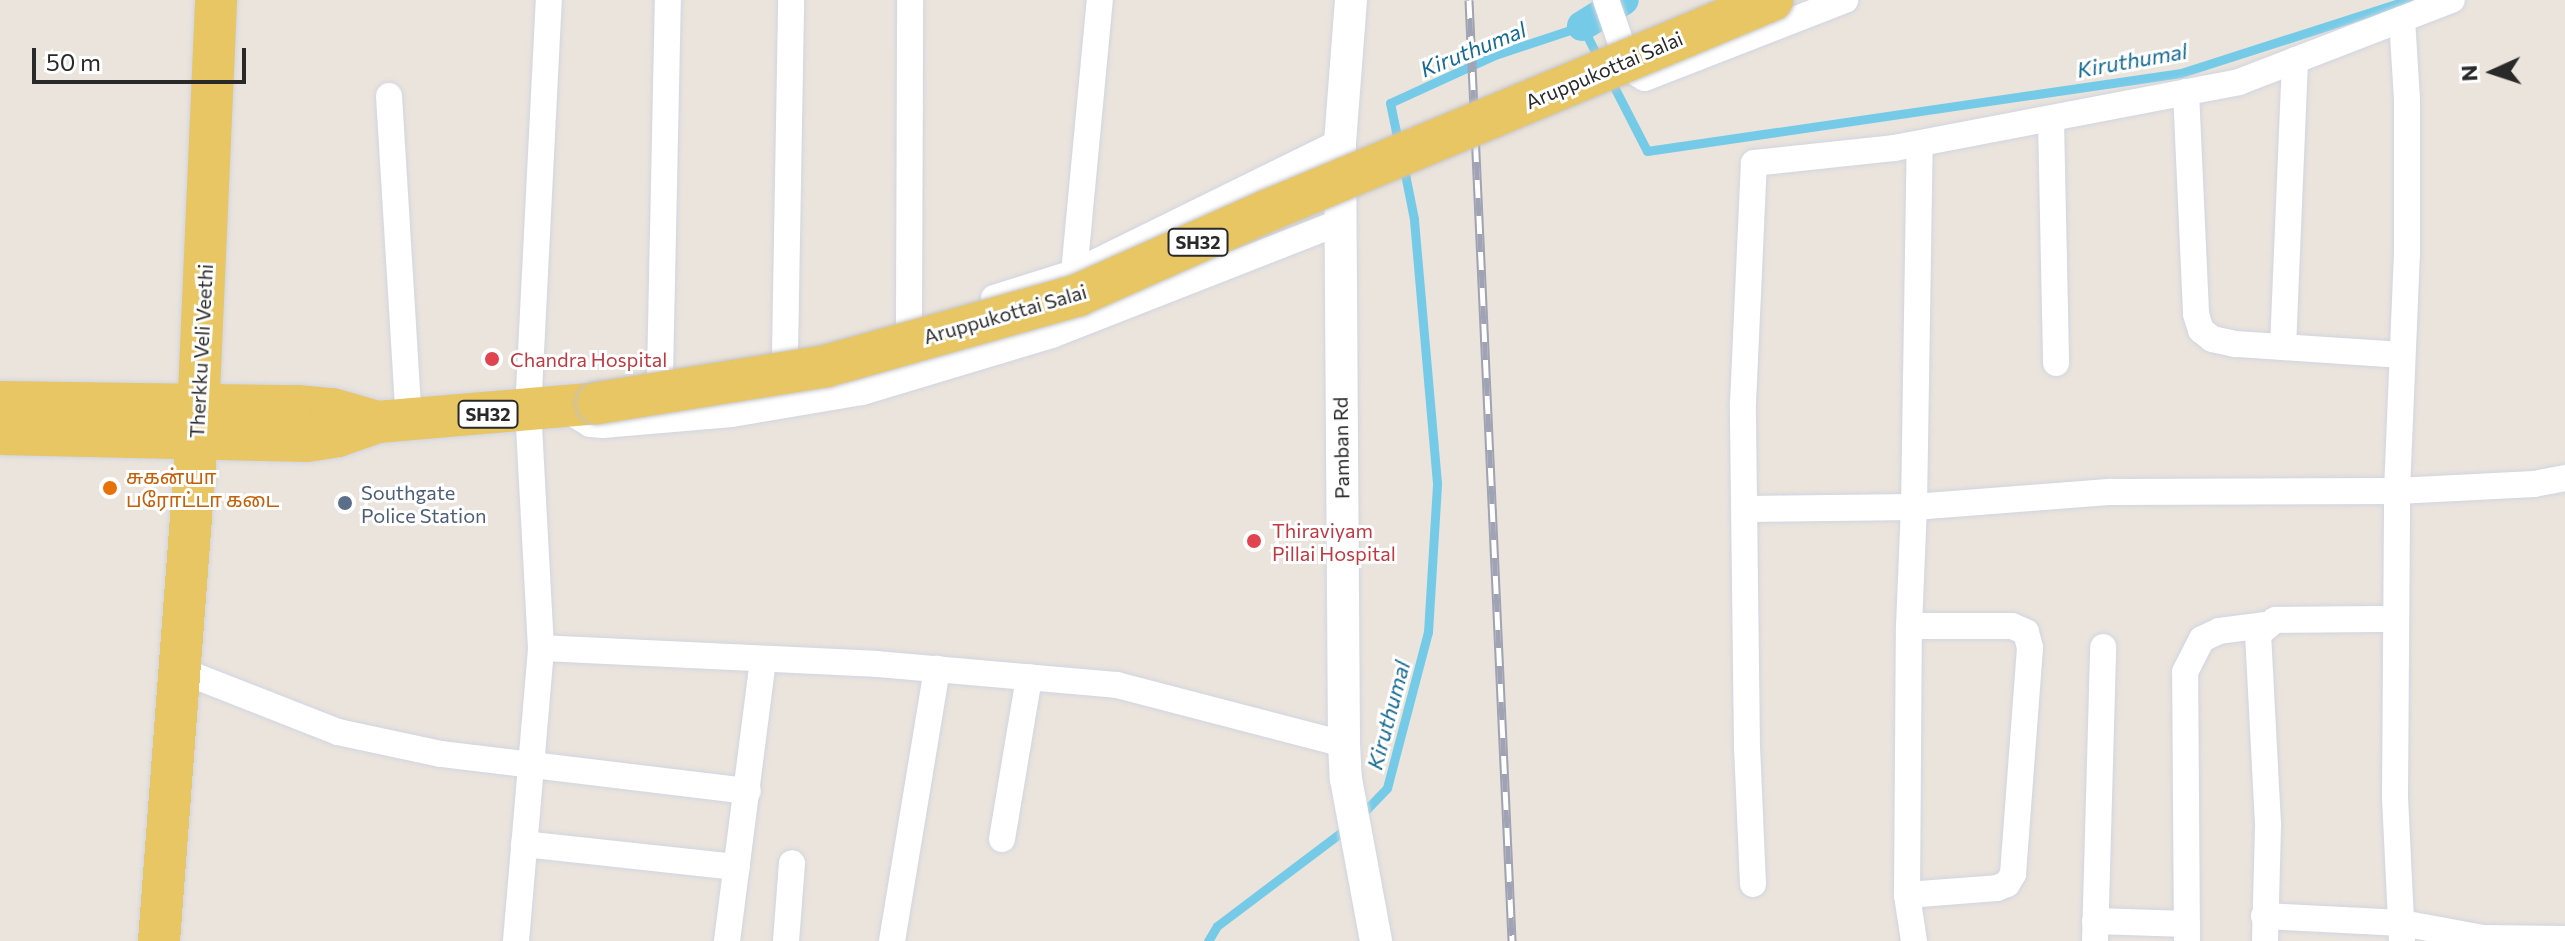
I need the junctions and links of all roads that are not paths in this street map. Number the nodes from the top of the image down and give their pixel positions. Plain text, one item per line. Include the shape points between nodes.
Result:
1 (216, 0) edge
2 (549, 0) edge
3 (668, 0) edge
4 (791, 0) edge
5 (910, 0) edge
6 (1100, 0) edge
7 (1351, 0) edge
8 (1606, 0) edge
9 (1772, 0) edge
10 (1845, 0) edge
11 (2452, 0) edge
12 (2402, 19) junction
13 (2295, 60) junction
14 (2186, 92) junction
15 (389, 96) dead end
16 (2051, 120) junction
17 (1340, 142) junction
18 (1920, 144) junction
19 (1340, 222) junction
20 (1074, 273) junction
21 (909, 325) junction
22 (2283, 347) junction
23 (785, 353) junction
24 (2401, 355) junction
25 (2056, 363) dead end
26 (660, 375) junction
27 (0, 402) edge
28 (563, 407) junction
29 (393, 421) junction
30 (198, 423) junction
31 (0, 434) edge
32 (2565, 478) edge
33 (2397, 491) junction
34 (1914, 507) junction
35 (1746, 509) junction
36 (2396, 619) junction
37 (2265, 625) junction
38 (1909, 626) junction
39 (2103, 647) dead end
40 (541, 648) junction
41 (763, 659) junction
42 (937, 669) junction
43 (180, 670) junction
44 (1029, 677) junction
45 (1344, 744) junction
46 (531, 765) junction
47 (748, 791) junction
48 (1002, 839) dead end
49 (524, 844) junction
50 (792, 863) dead end
51 (737, 867) junction
52 (1753, 884) dead end
53 (1907, 895) junction
54 (2265, 929) edge
55 (2095, 931) edge
56 (2402, 932) edge
57 (2187, 933) edge
58 (2565, 939) edge
59 (159, 941) edge
60 (516, 941) edge
61 (727, 941) edge
62 (786, 941) edge
63 (892, 941) edge
64 (1376, 941) edge
65 (1914, 941) edge

1 - 30 main road, Therkku Veli Veethi
2 - 28 street
3 - 26 street
4 - 23 street
5 - 21 street
6 - 20 street
7 - 17 street, Pamban Rd
8 - 10 street via 1630,69 1645,78
9 - 28 main road, Aruppukottai Salai / SH32, bridge via 1078,295 826,366
11 - 12 street
12 - 13 street
12 - 24 street via 2407,112
13 - 14 street via 2239,82
13 - 22 street
14 - 16 street
14 - 22 street via 2201,330 2212,339 2236,344
15 - 29 street
16 - 18 street
16 - 25 street
17 - 19 street, Pamban Rd
17 - 20 street
18 - 34 street
18 - 35 street via 1754,163 1743,403
19 - 28 street via 1052,335 862,392 732,414 603,425 575,418
19 - 45 street, Pamban Rd
20 - 21 street
21 - 23 street
22 - 24 street
23 - 26 street
24 - 33 street
26 - 28 street via 590,389
27 - 30 main road, Aruppukottai Salai
28 - 29 main road, Aruppukottai Salai / SH32
28 - 40 street
29 - 30 main road, Aruppukottai Salai / SH32 via 297,406
30 - 31 main road, Aruppukottai Salai
30 - 43 main road, Therkku Veli Veethi
32 - 33 street
33 - 34 street via 2111,492
33 - 36 street
34 - 35 street
34 - 38 street
35 - 52 street
36 - 37 street via 2275,620
36 - 56 street via 2395,797
37 - 54 street via 2256,646 2266,749
37 - 57 street via 2219,631 2202,639 2185,672
38 - 53 street
38 - 53 street via 2012,626 2026,632 2030,648 2013,874 1997,888
39 - 55 street
40 - 41 street
40 - 46 street
41 - 42 street
41 - 47 street
42 - 44 street
42 - 63 street
43 - 46 street via 338,732 441,754
43 - 59 main road, Therkku Veli Veethi
44 - 45 street via 1117,685
44 - 48 street
45 - 64 street, Pamban Rd
46 - 47 street
46 - 49 street
47 - 51 street
49 - 51 street
49 - 60 street
50 - 62 street
51 - 61 street
53 - 65 street
54 - 56 street
55 - 57 street
56 - 58 street

